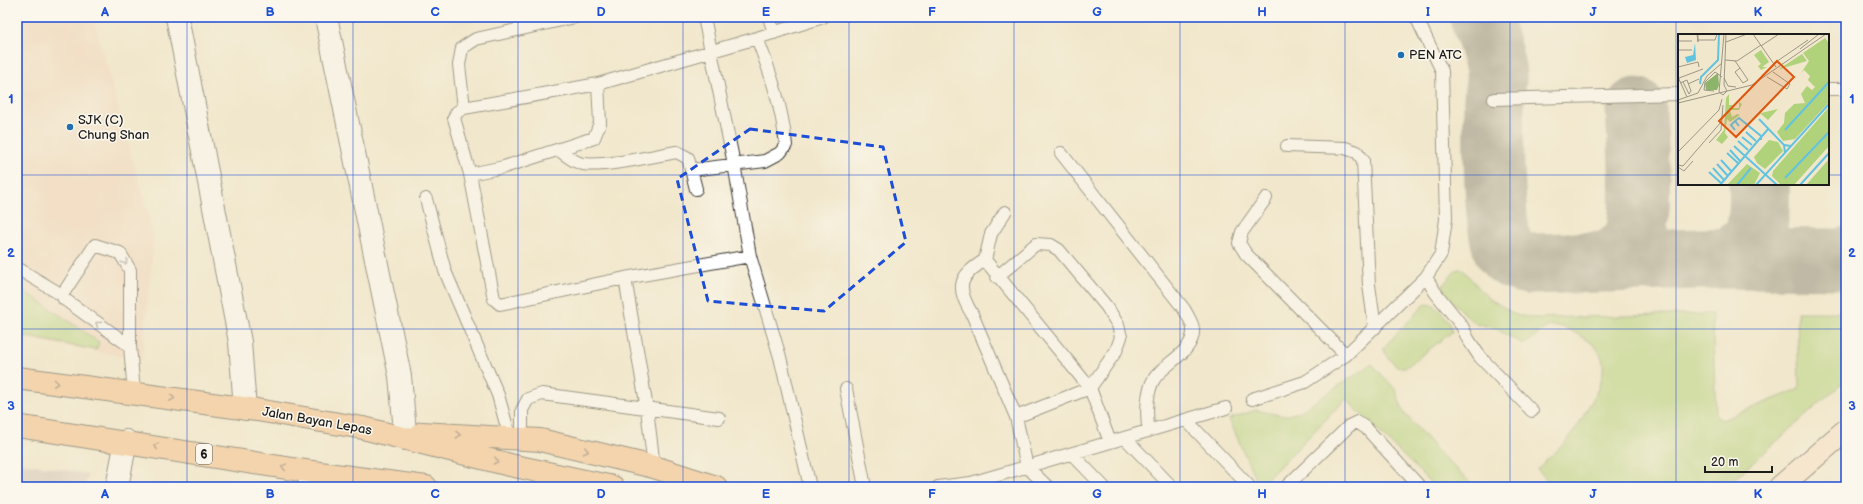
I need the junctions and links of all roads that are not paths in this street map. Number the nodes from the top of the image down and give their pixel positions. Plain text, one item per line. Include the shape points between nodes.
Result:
1 (177, 17) edge
2 (326, 17) edge
3 (575, 17) edge
4 (704, 17) edge
5 (769, 17) edge
6 (823, 17) edge
7 (1416, 17) edge
8 (774, 34) junction
9 (757, 38) junction
10 (710, 51) junction
11 (598, 84) junction
12 (1829, 89) edge
13 (1846, 89) edge
14 (1678, 94) edge
15 (1494, 99) dead end
16 (464, 108) junction
17 (1287, 146) dead end
18 (559, 150) junction
19 (1061, 153) dead end
20 (734, 164) junction
21 (691, 170) junction
22 (470, 174) junction
23 (696, 189) dead end
24 (1266, 198) dead end
25 (426, 199) dead end
26 (1005, 212) dead end
27 (750, 256) junction
28 (985, 260) junction
29 (17, 268) edge
30 (997, 277) junction
31 (1426, 277) junction
32 (625, 278) junction
33 (62, 295) junction
34 (1375, 328) junction
35 (130, 346) junction
36 (1346, 355) junction
37 (17, 378) edge
38 (1090, 388) junction
39 (846, 389) dead end
40 (134, 393) junction
41 (1252, 400) dead end
42 (1226, 408) dead end
43 (245, 409) junction
44 (647, 409) junction
45 (1532, 411) dead end
46 (719, 418) dead end
47 (1016, 418) junction
48 (1186, 420) junction
49 (17, 426) edge
50 (363, 428) junction
51 (1846, 430) edge
52 (1149, 431) junction
53 (405, 432) junction
54 (516, 438) junction
55 (1125, 438) junction
56 (126, 441) junction
57 (1110, 442) junction
58 (1846, 445) edge
59 (1072, 454) junction
60 (1819, 454) junction
61 (654, 467) junction
62 (1026, 467) junction
63 (305, 479) edge
64 (399, 485) edge
65 (608, 485) edge
66 (971, 485) edge
67 (1249, 486) edge
68 (117, 487) edge
69 (426, 487) edge
70 (716, 487) edge
71 (810, 487) edge
72 (865, 487) edge
73 (938, 487) edge
74 (1048, 487) edge
75 (1104, 487) edge
76 (1172, 487) edge
77 (1286, 487) edge
78 (1420, 487) edge
79 (1780, 487) edge

1 - 43 street via 240,342
2 - 53 street via 400,376
3 - 16 lane via 476,39 462,48 459,65
4 - 10 lane
5 - 8 lane
6 - 8 lane
7 - 31 lane via 1442,71 1446,219 1441,254
8 - 9 lane
9 - 10 lane
9 - 20 lane via 775,85 784,121 786,145 780,153 765,161
10 - 11 lane
10 - 20 lane
11 - 16 lane
11 - 18 lane via 600,123 594,138
12 - 13 lane
14 - 15 lane
16 - 22 lane via 457,112 454,118
17 - 34 lane via 1345,148 1357,152 1363,160 1369,285
18 - 21 lane via 583,164 600,164 677,152 688,158
18 - 22 lane via 504,167
19 - 52 lane via 1184,309 1194,328 1186,347 1154,379 1149,391
20 - 21 lane
20 - 27 lane
21 - 23 lane
22 - 32 lane via 494,299 500,304
24 - 36 lane via 1242,232 1239,243 1246,254
25 - 54 lane via 445,271
26 - 28 lane via 991,234
27 - 32 lane
27 - 71 lane via 780,357
28 - 30 lane
28 - 47 lane via 971,268 963,278 961,289
29 - 33 lane
30 - 38 lane
30 - 38 lane via 1036,244 1052,245 1107,307 1118,325 1121,337 1116,350
31 - 34 lane
31 - 45 lane via 1462,326 1480,357
32 - 44 lane
35 -> 33 lane
33 -> 35 lane via 95,244 120,253 130,270
34 - 36 lane
35 - 40 lane
36 - 41 lane via 1305,382
37 -> 40 highway, Jalan Bayan Lepas
38 - 47 lane
38 - 57 lane
39 - 72 lane
40 -> 43 highway, Jalan Bayan Lepas
42 - 48 lane
43 - 50 highway, Jalan Bayan Lepas
44 - 46 lane
44 - 54 lane via 542,394 528,399 522,410
44 - 61 lane
47 - 62 lane
48 - 52 lane
48 - 67 lane
49 - 56 highway, 6
50 - 53 highway
50 -> 65 highway, Jalan Bayan Lepas via 510,465
51 - 60 street
52 - 55 lane
53 -> 54 highway
54 -> 61 highway via 540,440
55 - 57 lane
55 - 76 lane
63 -> 56 highway, 6
56 - 68 street
57 - 59 lane
58 - 60 street
59 - 62 lane
59 - 75 lane
60 - 79 street
61 - 70 highway
62 - 66 lane
62 - 74 lane
63 - 64 highway, 6
64 - 69 highway, 6
66 - 73 lane
77 - 78 lane via 1349,426 1357,422 1366,428

